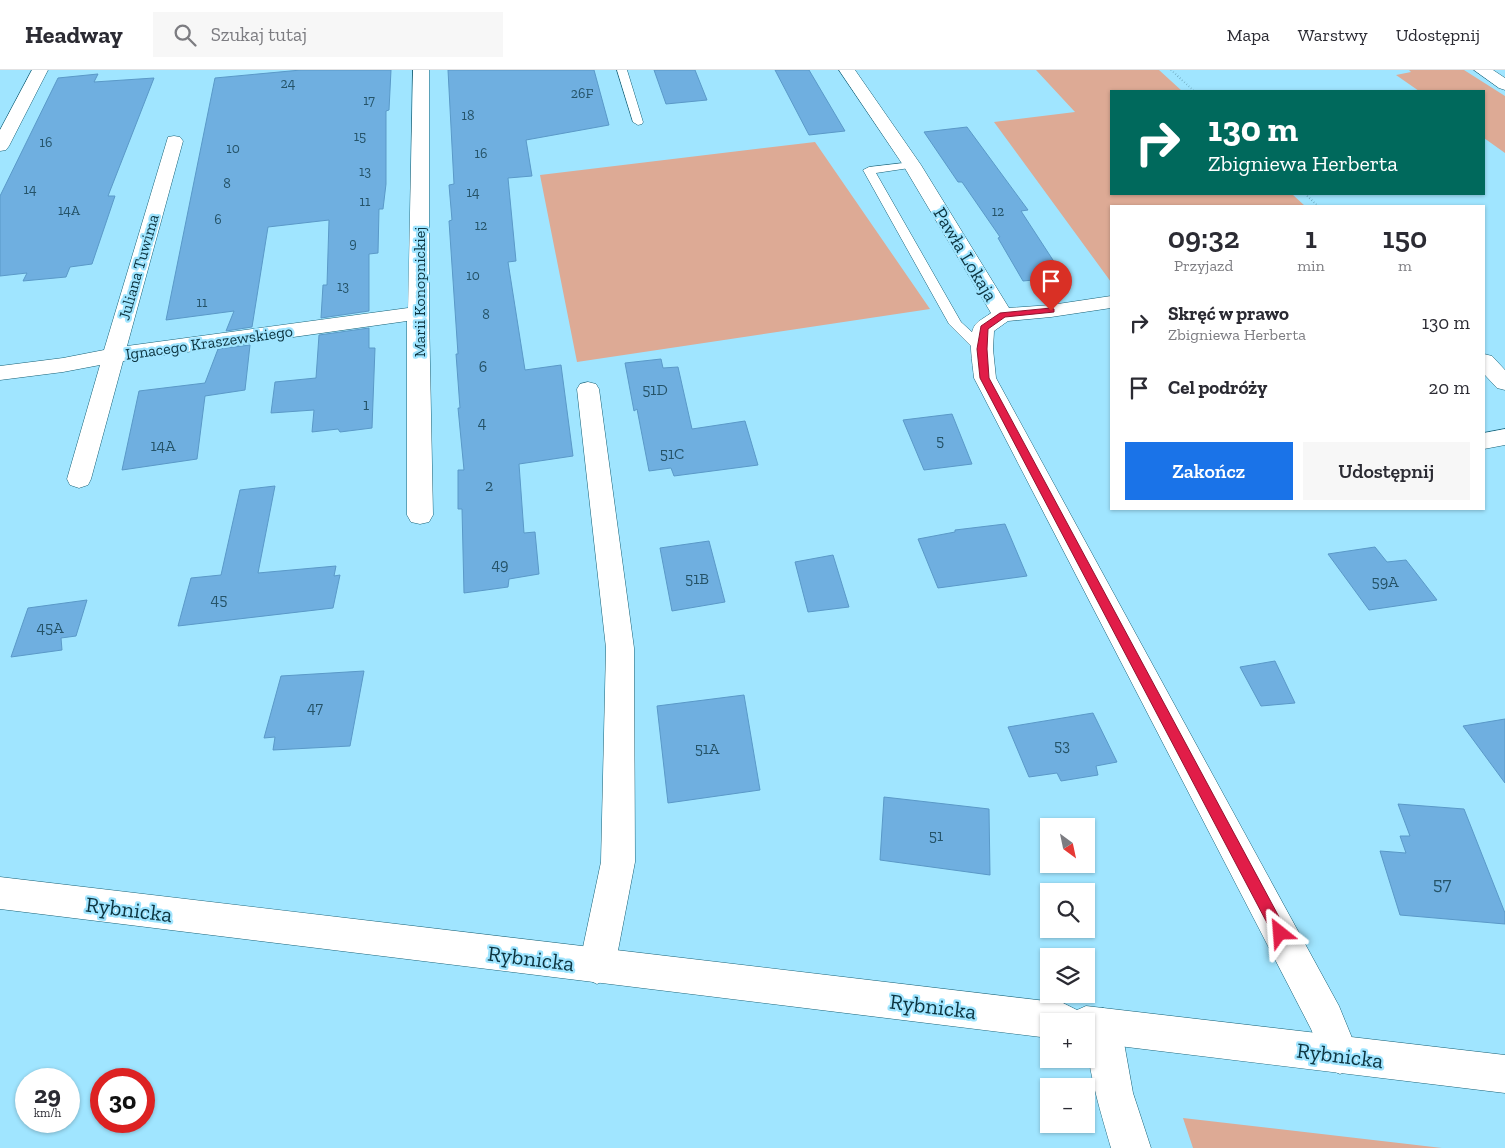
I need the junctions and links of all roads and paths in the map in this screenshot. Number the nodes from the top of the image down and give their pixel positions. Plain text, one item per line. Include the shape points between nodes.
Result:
1 (40, 70) edge
2 (421, 70) edge
3 (622, 70) edge
4 (847, 70) edge
5 (1171, 70) edge
6 (1482, 70) edge
7 (1505, 84) edge
8 (1193, 90) edge
9 (638, 122) dead end
10 (174, 141) dead end
11 (0, 146) edge
12 (912, 165) junction
13 (1306, 195) edge
14 (1317, 205) edge
15 (1110, 302) edge
16 (418, 312) junction
17 (1003, 315) junction
18 (982, 349) junction
19 (114, 355) junction
20 (1485, 363) edge
21 (0, 374) edge
22 (1505, 383) edge
23 (588, 389) dead end
24 (1505, 437) edge
25 (1485, 441) edge
26 (79, 479) dead end
27 (420, 515) dead end
28 (0, 894) edge
29 (597, 966) junction
30 (1040, 1018) edge
31 (1095, 1025) edge
32 (1095, 1028) edge
33 (1340, 1055) junction
34 (1505, 1074) edge
35 (1131, 1148) edge

1 - 11 street
2 - 16 street, Marii Konopnickiej
3 - 9 lane
4 - 12 street, Pawła Lokaja
5 - 8 path
6 - 7 street
10 - 19 street, Juliana Tuwima
12 - 17 street, Pawła Lokaja
12 - 18 lane via 869,170 956,324
13 - 14 path
15 - 17 street
16 - 19 street, Ignacego Kraszewskiego
16 - 27 street, Marii Konopnickiej
17 - 18 street, Pawła Lokaja via 984,328
18 - 33 street, Pawła Lokaja via 985,378 1326,1019
19 - 21 street, Ignacego Kraszewskiego
19 - 26 street, Juliana Tuwima
20 - 22 street
23 - 29 street via 620,648 618,862
24 - 25 street
28 - 29 street, Rybnicka
29 - 30 street, Rybnicka
31 - 33 street, Rybnicka
32 - 35 street
33 - 34 street, Rybnicka

